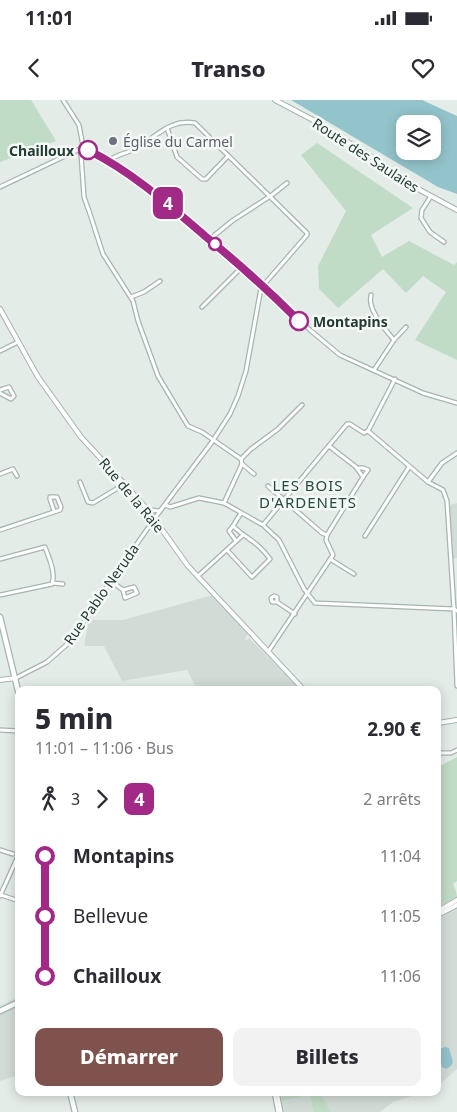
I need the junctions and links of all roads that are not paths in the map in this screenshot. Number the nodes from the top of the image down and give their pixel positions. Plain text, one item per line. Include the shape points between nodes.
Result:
1 (63, 100) edge
2 (275, 100) edge
3 (167, 128) junction
4 (82, 148) junction
5 (228, 156) junction
6 (109, 161) junction
7 (287, 183) dead end
8 (0, 187) edge
9 (270, 196) junction
10 (431, 196) junction
11 (457, 210) edge
12 (210, 240) junction
13 (444, 242) dead end
14 (242, 267) junction
15 (160, 281) dead end
16 (262, 286) junction
17 (371, 295) dead end
18 (131, 297) junction
19 (202, 307) dead end
20 (1, 312) edge
21 (406, 327) dead end
22 (394, 340) junction
23 (18, 342) junction
24 (0, 351) edge
25 (374, 370) junction
26 (395, 379) junction
27 (457, 403) edge
28 (302, 405) dead end
29 (368, 431) junction
30 (213, 440) junction
31 (329, 446) junction
32 (457, 453) edge
33 (241, 459) junction
34 (242, 464) junction
35 (409, 467) junction
36 (356, 468) junction
37 (0, 474) edge
38 (254, 474) dead end
39 (17, 476) dead end
40 (364, 477) junction
41 (122, 481) junction
42 (80, 482) dead end
43 (428, 482) junction
44 (268, 486) dead end
45 (284, 500) junction
46 (224, 503) junction
47 (165, 505) junction
48 (148, 510) junction
49 (54, 511) junction
50 (160, 511) junction
51 (241, 513) junction
52 (155, 519) junction
53 (263, 524) junction
54 (233, 526) junction
55 (0, 530) edge
56 (327, 534) junction
57 (243, 535) junction
58 (365, 536) dead end
59 (236, 541) junction
60 (227, 550) junction
61 (0, 559) edge
62 (330, 559) junction
63 (354, 574) dead end
64 (198, 576) junction
65 (111, 581) junction
66 (53, 583) junction
67 (63, 584) dead end
68 (123, 590) junction
69 (308, 593) junction
70 (0, 595) edge
71 (278, 602) dead end
72 (456, 609) edge
73 (295, 614) junction
74 (0, 616) edge
75 (268, 652) junction
76 (16, 678) junction
77 (0, 680) edge
78 (17, 686) edge
79 (300, 686) edge
80 (457, 686) edge
81 (457, 720) edge
82 (441, 723) edge
83 (0, 730) edge
84 (15, 732) edge
85 (457, 750) edge
86 (441, 753) edge
87 (0, 850) edge
88 (15, 854) edge
89 (15, 861) edge
90 (0, 896) edge
91 (15, 900) edge
92 (457, 900) edge
93 (457, 905) edge
94 (441, 909) edge
95 (441, 913) edge
96 (15, 1004) edge
97 (0, 1011) edge
98 (71, 1096) edge
99 (277, 1096) edge
100 (75, 1112) edge
101 (280, 1112) edge

1 - 4 street via 78,124
2 - 10 street, Route des Saulaies via 337,134
3 - 5 street via 177,123 195,123
3 - 5 street via 177,157 202,179 206,179
3 - 6 street via 139,147 113,156
4 - 6 street
4 - 8 street
4 - 18 street via 84,197 103,254
5 - 9 street
6 - 12 street via 167,202
7 - 9 street
9 - 12 street
9 - 16 street via 307,235
10 - 11 street, Route des Saulaies
10 - 13 street via 421,218 430,232
12 - 14 street
14 - 16 street
14 - 19 street
15 - 18 street
16 - 25 street via 340,355
16 - 30 street, Rue Pablo Neruda via 246,371 230,414
17 - 22 street via 369,301 376,316
18 - 30 street via 158,376 188,426
20 - 23 street, Rue de la Raie
21 - 22 street
22 - 25 street
23 - 24 street
23 - 41 street, Rue de la Raie via 58,408
25 - 26 street
26 - 27 street via 423,393
26 - 29 street
28 - 33 street
29 - 31 street via 364,433 347,424
29 - 35 street
30 - 33 street
30 - 47 street, Rue Pablo Neruda
31 - 36 street
31 - 45 street
32 - 43 street via 442,463
33 - 34 street
34 - 38 street
34 - 46 street
35 - 43 street
35 - 58 street
36 - 40 street
36 - 40 street via 368,470
37 - 39 street via 13,469
40 - 56 street
41 - 42 street via 118,488 92,503 88,502
41 - 48 street, Rue de la Raie
43 - 72 street via 443,490 446,501
44 - 45 street
45 - 53 street
45 - 56 street
46 - 47 street via 199,498 170,507
46 - 51 street
47 - 50 street, Rue Pablo Neruda
48 - 50 street
48 - 52 street, Rue de la Raie
49 - 49 street via 50,499 55,496 61,509
49 - 55 street
50 - 52 street, Rue Pablo Neruda
51 - 53 street
51 - 54 street
52 - 64 street, Rue de la Raie
52 - 65 street, Rue Pablo Neruda
53 - 69 street via 279,540
54 - 57 street
54 - 59 street via 229,531
56 - 62 street via 326,540 333,556
57 - 59 street
57 - 60 street via 255,541 270,559 254,577
59 - 60 street
60 - 64 street
61 - 66 street via 44,547 52,568
62 - 63 street
62 - 69 street
64 - 75 street, Rue de la Raie
65 - 68 street
65 - 76 street, Rue Pablo Neruda via 72,640 48,662
66 - 67 street
66 - 70 street
68 - 68 street via 125,598 137,593 134,587
69 - 72 street via 319,604
69 - 73 street
71 - 73 street
72 - 80 street
73 - 75 street
74 - 76 main road
75 - 79 street, Rue de la Raie
76 - 77 street
76 - 78 main road
81 - 82 street
83 - 84 street
85 - 86 street
87 - 88 street
89 - 90 street
90 - 91 street
92 - 94 street
93 - 95 street
96 - 97 main road
98 - 100 main road
99 - 101 street

